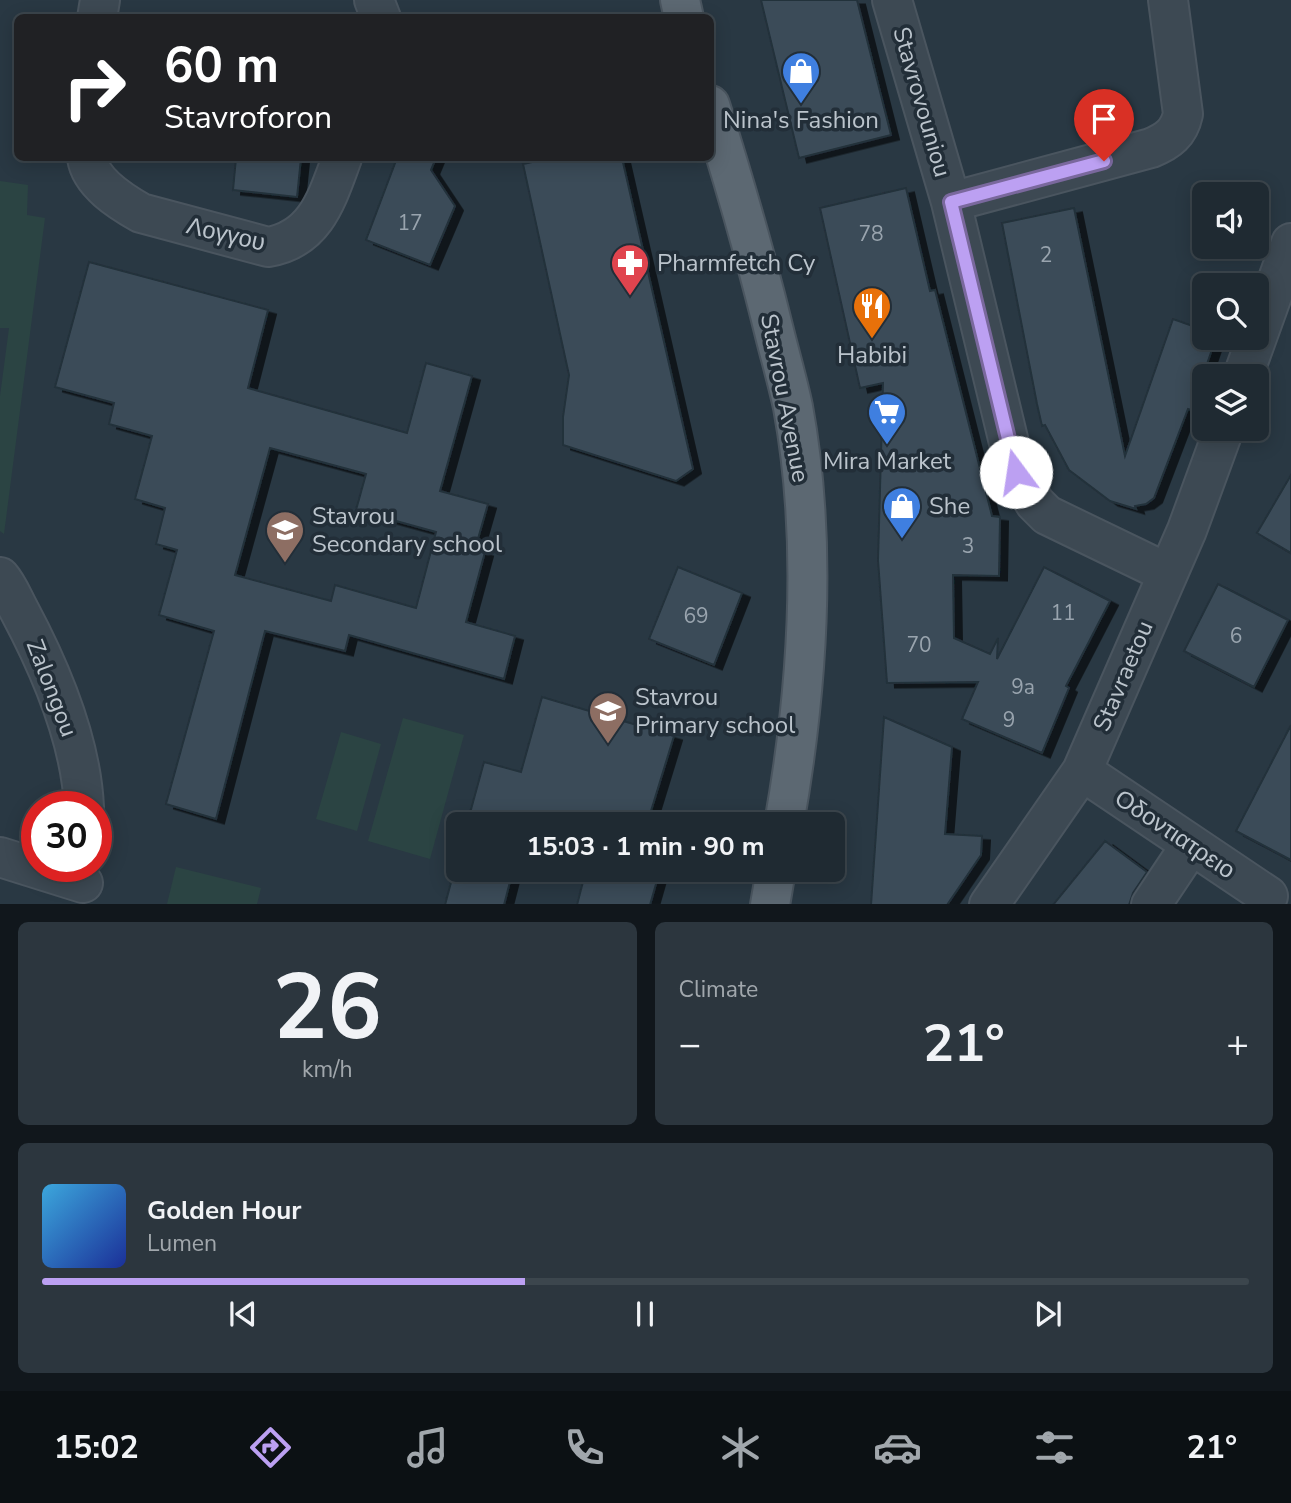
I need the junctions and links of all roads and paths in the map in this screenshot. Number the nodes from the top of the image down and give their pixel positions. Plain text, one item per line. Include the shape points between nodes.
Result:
1 (892, 0) edge
2 (1168, 0) edge
3 (714, 118) edge
4 (88, 161) edge
5 (341, 161) edge
6 (951, 202) junction
7 (1291, 243) edge
8 (1247, 364) edge
9 (1220, 441) edge
10 (1167, 573) junction
11 (0, 577) edge
12 (1082, 771) junction
13 (81, 791) edge
14 (786, 812) edge
15 (1191, 845) junction
16 (0, 857) edge
17 (774, 882) edge
18 (81, 884) edge
19 (1268, 896) dead end
20 (770, 904) edge
21 (989, 904) edge
22 (1152, 904) edge

1 - 6 street, Stavrovouniou
2 - 6 street via 1183,114 1174,134 1151,148
3 - 14 main road, Stavrou Avenue via 755,251 793,407 806,508 803,696
4 - 5 street, Λογγου via 108,191 141,213 268,247 297,238 307,227 324,205
6 - 10 street, Stavrovouniou via 1016,472 1047,516
7 - 8 street
9 - 10 street, Stavraetou
10 - 12 street, Stavraetou
11 - 13 street, Zalongou via 29,628 70,725
12 - 15 street, Οδοντιατρειο
12 - 21 street, Stavraetou via 1015,843
15 - 19 street, Οδοντιατρειο
15 - 22 street
16 - 18 street
17 - 20 main road

